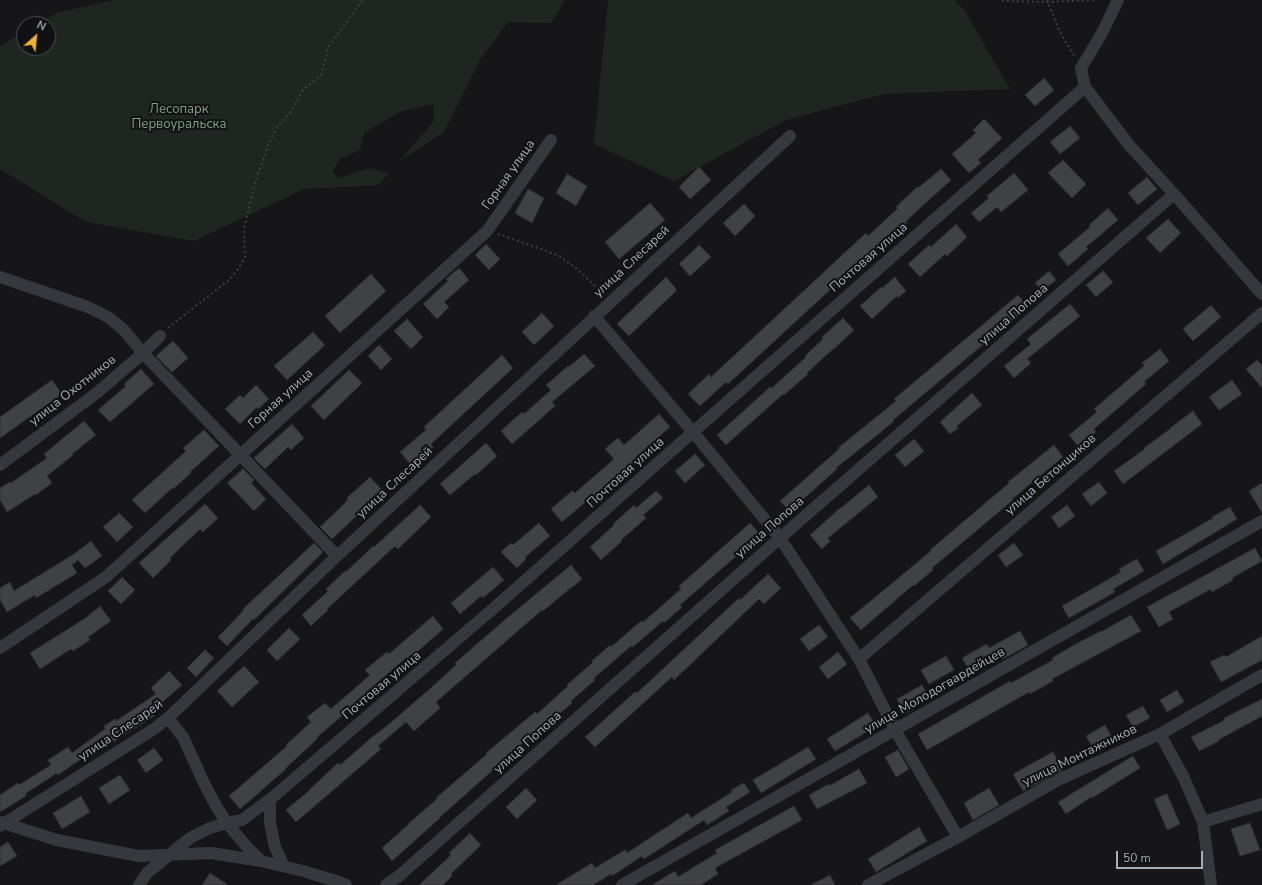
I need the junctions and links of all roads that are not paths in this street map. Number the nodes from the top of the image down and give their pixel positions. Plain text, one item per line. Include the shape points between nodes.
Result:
1 (1118, 0) edge
2 (1085, 87) junction
3 (790, 136) dead end
4 (551, 140) dead end
5 (1174, 194) junction
6 (0, 277) edge
7 (1262, 294) edge
8 (1262, 313) edge
9 (594, 316) junction
10 (160, 336) road end
11 (143, 353) junction
12 (693, 432) junction
13 (239, 455) junction
14 (0, 465) edge
15 (1262, 521) edge
16 (780, 538) junction
17 (337, 556) junction
18 (0, 648) edge
19 (859, 659) junction
20 (1262, 675) edge
21 (168, 718) junction
22 (895, 730) junction
23 (1160, 734) junction
24 (270, 800) junction
25 (1262, 804) edge
26 (1203, 822) junction
27 (228, 823) junction
28 (1, 824) edge
29 (958, 837) junction
30 (169, 854) junction
31 (261, 861) junction
32 (284, 866) junction
33 (340, 884) edge
34 (139, 885) edge
35 (386, 885) edge
36 (622, 885) edge
37 (868, 885) edge
38 (1211, 885) edge

1 - 2 street via 1081,68
2 - 5 street via 1129,145
2 - 12 street, Почтовая улица
3 - 9 street, улица Слесарей
4 - 13 street, Горная улица via 487,231
5 - 7 street
5 - 16 street, улица Попова
6 - 11 street via 88,306 108,316 124,329
8 - 19 street, улица Бетонщиков
9 - 12 street
9 - 17 street, улица Слесарей
10 - 11 street, улица Охотников
11 - 13 street
11 - 14 street, улица Охотников via 98,392
12 - 16 street
12 - 24 street, Почтовая улица via 494,608
13 - 17 street
13 - 18 street, Горная улица via 106,577
15 - 22 street, улица Молодогвардейцев
16 - 19 street
16 - 35 street, улица Попова
17 - 21 street, улица Слесарей
19 - 22 street
20 - 23 street, улица Монтажников
21 - 27 street via 183,737 216,806
21 - 28 street, улица Слесарей
22 - 29 street
22 - 36 street, улица Молодогвардейцев
23 - 26 street via 1183,776
23 - 29 street, улица Монтажников via 1058,780
24 - 27 street, Почтовая улица via 242,820
24 - 32 street via 270,823 275,847
25 - 26 street
26 - 38 street
27 - 30 street, Почтовая улица via 190,838
27 - 31 street
28 - 30 street via 57,840 139,856
29 - 37 street, улица Монтажников
30 - 31 street via 211,853
30 - 34 street, Почтовая улица via 147,872
31 - 32 street
32 - 33 street

